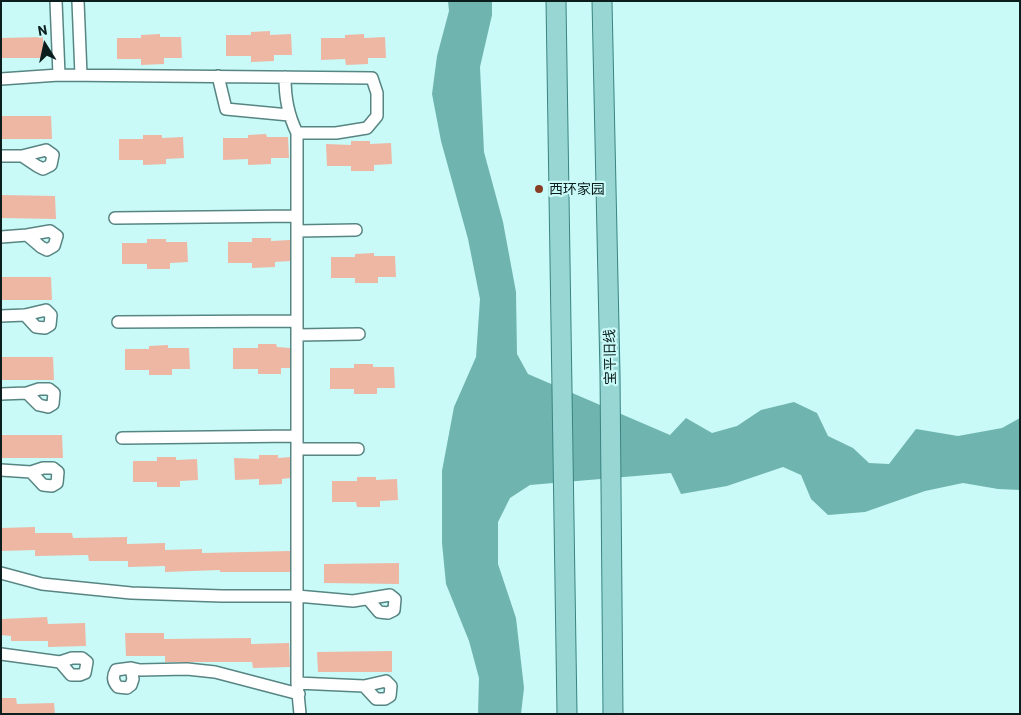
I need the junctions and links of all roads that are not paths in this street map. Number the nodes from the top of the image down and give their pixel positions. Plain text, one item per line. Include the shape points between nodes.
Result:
1 (56, 1) edge
2 (78, 1) edge
3 (556, 1) edge
4 (602, 1) edge
5 (59, 75) junction
6 (80, 75) junction
7 (218, 76) junction
8 (285, 77) junction
9 (1, 79) edge
10 (289, 115) junction
11 (297, 133) junction
12 (1, 156) edge
13 (22, 156) dead end
14 (297, 216) junction
15 (115, 218) dead end
16 (356, 230) dead end
17 (297, 231) junction
18 (27, 235) dead end
19 (1, 237) edge
20 (24, 315) dead end
21 (1, 316) edge
22 (297, 321) junction
23 (118, 322) dead end
24 (359, 334) dead end
25 (297, 335) junction
26 (27, 393) dead end
27 (1, 394) edge
28 (297, 436) junction
29 (122, 438) dead end
30 (297, 449) junction
31 (358, 450) dead end
32 (1, 470) edge
33 (31, 472) dead end
34 (1, 573) edge
35 (297, 596) junction
36 (368, 599) dead end
37 (1, 654) edge
38 (60, 662) dead end
39 (131, 668) dead end
40 (364, 686) dead end
41 (298, 688) junction
42 (300, 714) edge
43 (567, 714) edge
44 (613, 714) edge

1 - 5 street
2 - 6 street
3 - 43 main road
4 - 44 main road, 宝平旧线
5 - 6 street
5 - 9 street
6 - 7 street
7 - 8 street
7 - 10 street via 226,109
8 - 10 street
8 - 11 street via 372,78 377,93 377,116 367,128 336,133
10 - 11 street
11 - 14 street
12 - 13 street
14 - 15 street
14 - 17 street
16 - 17 street
17 - 22 street
18 - 19 street
20 - 21 street
22 - 23 street
22 - 25 street
24 - 25 street
25 - 28 street
26 - 27 street
28 - 29 street
28 - 30 street
30 - 31 street
30 - 35 street
32 - 33 street
34 - 35 street via 42,584 131,593
35 - 36 street via 353,601
35 - 41 street
37 - 38 street
39 - 41 street via 215,672
40 - 41 street
41 - 42 street

